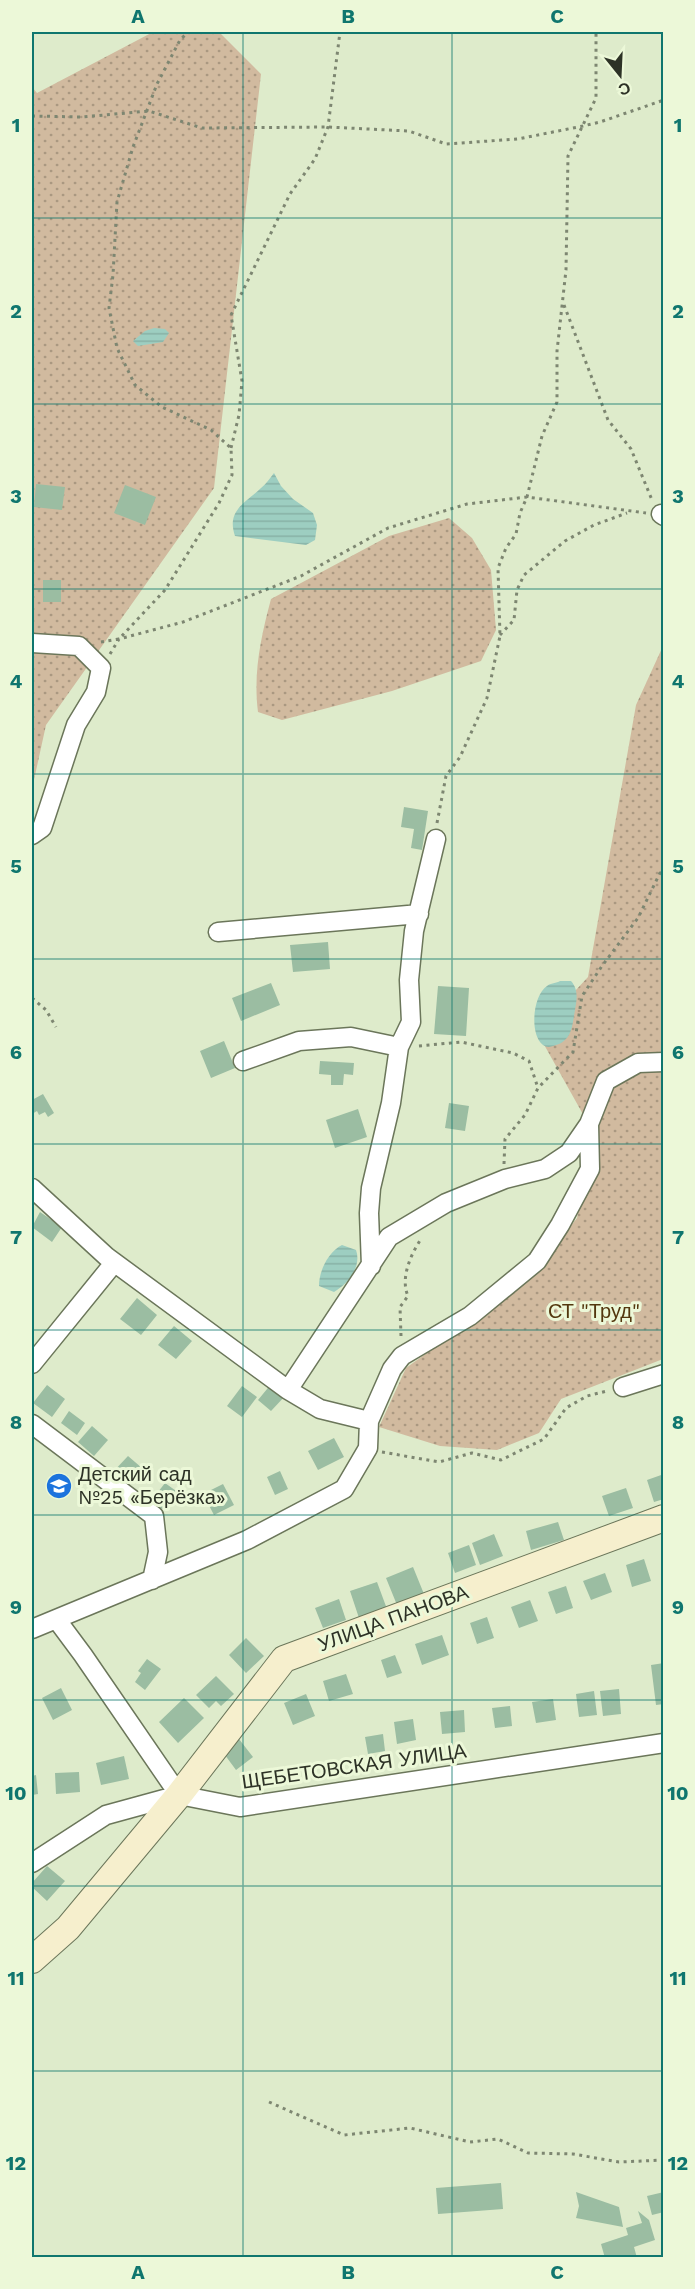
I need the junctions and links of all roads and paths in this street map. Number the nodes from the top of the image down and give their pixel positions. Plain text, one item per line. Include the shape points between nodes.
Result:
1 (188, 32) edge
2 (340, 32) edge
3 (596, 32) edge
4 (663, 100) edge
5 (148, 111) junction
6 (32, 116) edge
7 (583, 126) junction
8 (328, 127) junction
9 (563, 305) junction
10 (231, 448) junction
11 (527, 497) junction
12 (629, 512) junction
13 (662, 515) edge
14 (500, 636) junction
15 (119, 639) junction
16 (32, 643) edge
17 (78, 646) junction
18 (101, 668) junction
19 (32, 835) edge
20 (436, 839) joint
21 (663, 871) edge
22 (419, 914) junction
23 (218, 932) dead end
24 (32, 998) edge
25 (56, 1027) dead end
26 (399, 1047) junction
27 (243, 1062) dead end
28 (663, 1062) edge
29 (538, 1088) junction
30 (589, 1124) junction
31 (505, 1179) junction
32 (32, 1188) edge
33 (423, 1236) dead end
34 (114, 1263) junction
35 (371, 1266) junction
36 (402, 1356) junction
37 (32, 1364) edge
38 (663, 1374) edge
39 (623, 1387) joint
40 (288, 1390) junction
41 (369, 1421) junction
42 (32, 1424) edge
43 (368, 1448) junction
44 (663, 1518) edge
45 (152, 1580) junction
46 (57, 1620) junction
47 (32, 1629) edge
48 (663, 1743) edge
49 (179, 1795) junction
50 (32, 1863) edge
51 (32, 1960) edge
52 (270, 2102) dead end
53 (663, 2160) edge

1 - 5 path via 180,40
2 - 8 path
3 - 7 path via 596,98
4 - 7 path
5 - 6 path via 82,117
5 - 8 path via 202,128
5 - 10 path via 117,202 109,308 117,348 135,385 162,407 211,430
7 - 8 path via 518,139 446,144 409,131
7 - 9 path via 568,156
8 - 10 path via 315,159 290,194 231,315 242,381
9 - 11 path via 557,402 542,436
9 - 13 path via 608,420 631,449 648,494
10 - 15 path via 232,475 219,503 165,590
11 - 12 path
11 - 14 path via 516,534 498,568
11 - 15 path via 467,504 388,528 301,576 183,622
12 - 13 path
12 - 14 path via 565,541 524,575 517,590 514,620
14 - 20 path via 487,698 460,757 446,776
15 - 17 path
15 - 18 path
16 - 17 street
17 - 18 street
18 - 19 street via 96,692 76,725 42,828
20 - 22 street
21 - 29 path via 638,918 582,996 573,1052
22 - 23 street
22 - 26 street via 409,980 411,1022
24 - 25 path via 46,1010
26 - 27 street via 351,1037 298,1041
26 - 29 path via 461,1042 513,1053 529,1061
26 - 35 street via 390,1111 371,1188
28 - 30 street via 638,1063 606,1081
29 - 31 path via 525,1115 505,1139
30 - 31 street via 569,1153 545,1169
30 - 36 street via 590,1169 537,1261 470,1316
31 - 35 street via 446,1203 389,1237
32 - 34 street
33 - 36 path via 411,1254 404,1288 408,1296 400,1307
34 - 37 street
34 - 40 street
35 - 40 street
36 - 41 street
38 - 39 street
39 - 43 path via 587,1396 566,1408 544,1439 501,1460 472,1453 439,1462
40 - 41 street via 320,1409
41 - 43 street
42 - 45 street via 154,1516 158,1552
43 - 45 street via 344,1490 247,1540
44 - 49 street, УЛИЦА ПАНОВА via 284,1659
45 - 46 street
46 - 47 street
46 - 49 street
48 - 49 street, ЩЕБЕТОВСКАЯ УЛИЦА via 240,1807
49 - 50 street, ЩЕБЕТОВСКАЯ УЛИЦА via 106,1815
49 - 51 street, УЛИЦА ПАНОВА via 68,1928
52 - 53 path via 344,2135 410,2128 470,2142 498,2139 528,2153 573,2154 619,2162

